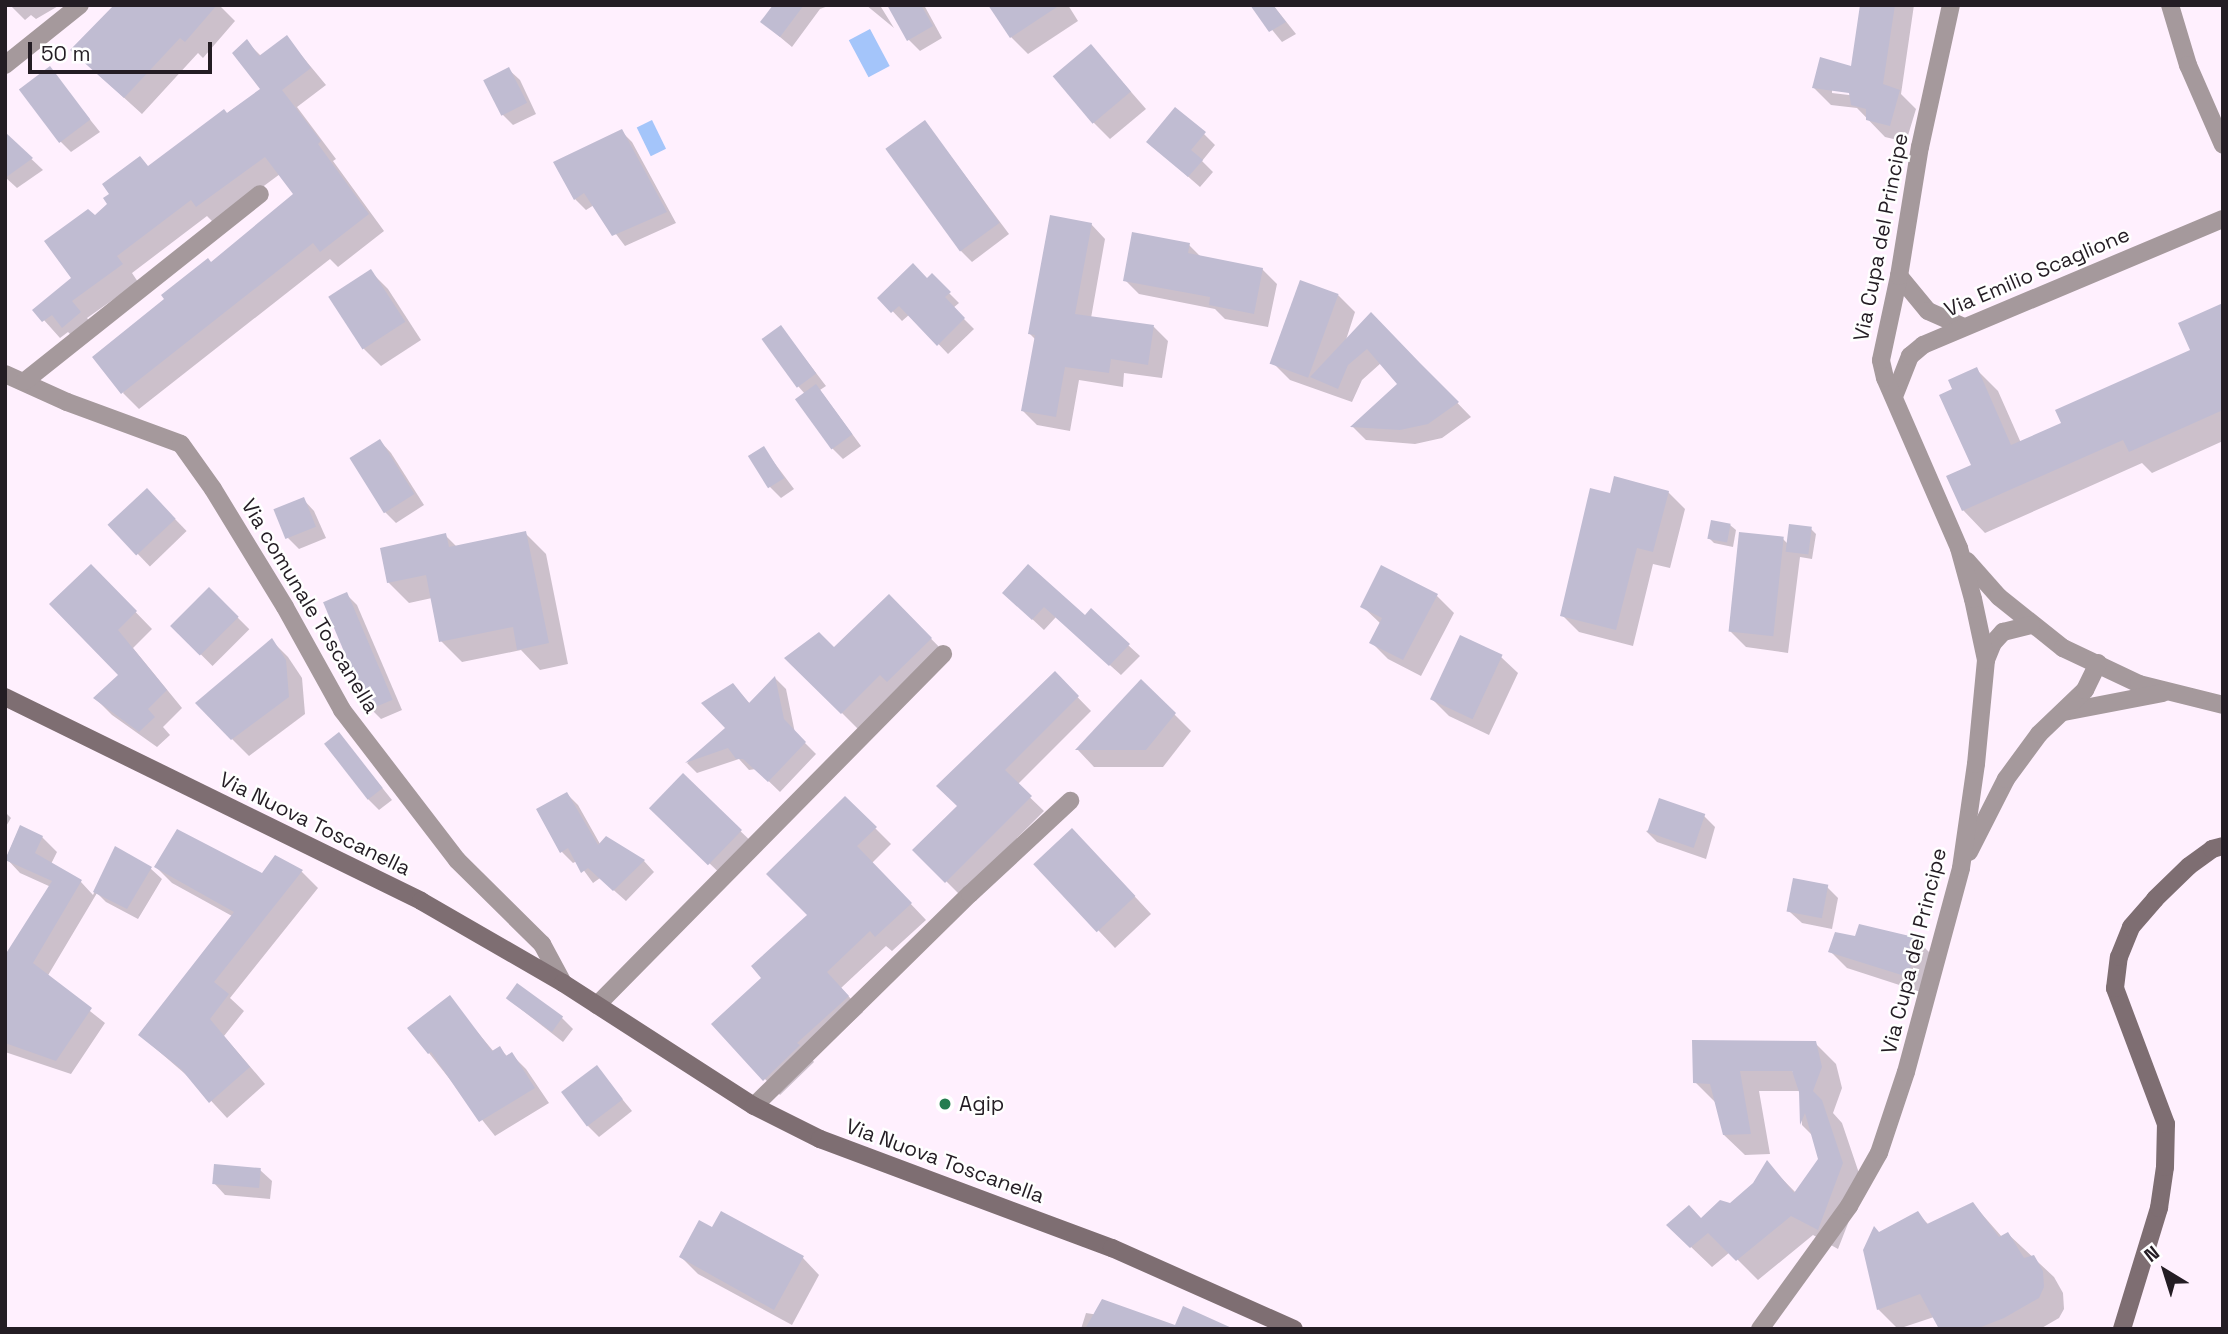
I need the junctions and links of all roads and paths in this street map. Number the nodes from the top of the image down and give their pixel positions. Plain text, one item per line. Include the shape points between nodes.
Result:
1 (80, 5) edge
2 (1951, 5) edge
3 (2170, 5) edge
4 (5, 65) edge
5 (2223, 145) edge
6 (260, 194) dead end
7 (2223, 219) edge
8 (1899, 276) junction
9 (1964, 327) junction
10 (5, 374) edge
11 (25, 381) junction
12 (1895, 394) junction
13 (1959, 548) junction
14 (2031, 625) junction
15 (943, 654) dead end
16 (1986, 660) junction
17 (2098, 663) junction
18 (2169, 692) junction
19 (5, 697) edge
20 (2223, 705) edge
21 (2064, 712) junction
22 (1976, 764) junction
23 (2006, 779) junction
24 (1070, 801) dead end
25 (2223, 846) edge
26 (1961, 868) junction
27 (563, 983) junction
28 (597, 1005) junction
29 (754, 1106) junction
30 (1294, 1329) edge
31 (1760, 1329) edge
32 (2122, 1329) edge

1 - 4 street
2 - 8 street, Via Cupa del Principe via 1920,147
3 - 5 street via 2188,65
6 - 11 street
7 - 9 street, Via Emilio Scaglione
8 - 9 street via 1928,311
8 - 12 street, Via Cupa del Principe via 1881,360
9 - 12 street, Via Emilio Scaglione via 1923,345 1910,356
10 - 11 street, Via comunale Toscanella
11 - 27 street, Via comunale Toscanella via 67,402 181,444 278,596 342,710 457,860 542,944
12 - 13 street, Via Cupa del Principe
13 - 14 street, Via Cupa del Principe via 1974,573
13 - 16 street, Via Cupa del Principe
14 - 16 street via 2003,632
14 - 17 street, Via Cupa del Principe via 2063,648
15 - 28 street
16 - 22 street, Via Cupa del Principe
17 - 18 street, Via Cupa del Principe via 2139,684
17 - 21 street via 2085,690
18 - 20 street, Via Cupa del Principe
18 - 21 street
19 - 27 main road, Via Nuova Toscanella via 421,901
21 - 23 street via 2039,734
22 - 23 street via 1987,776
22 - 26 street, Via Cupa del Principe
23 - 26 street
24 - 29 street
25 - 32 main road via 2189,866 2155,899 2131,927 2119,957 2115,988 2166,1124 2159,1208
26 - 31 street, Via Cupa del Principe via 1906,1072 1879,1153 1849,1206
27 - 28 main road, Via Nuova Toscanella
28 - 29 main road, Via Nuova Toscanella
29 - 30 main road, Via Nuova Toscanella via 820,1139 1112,1248

